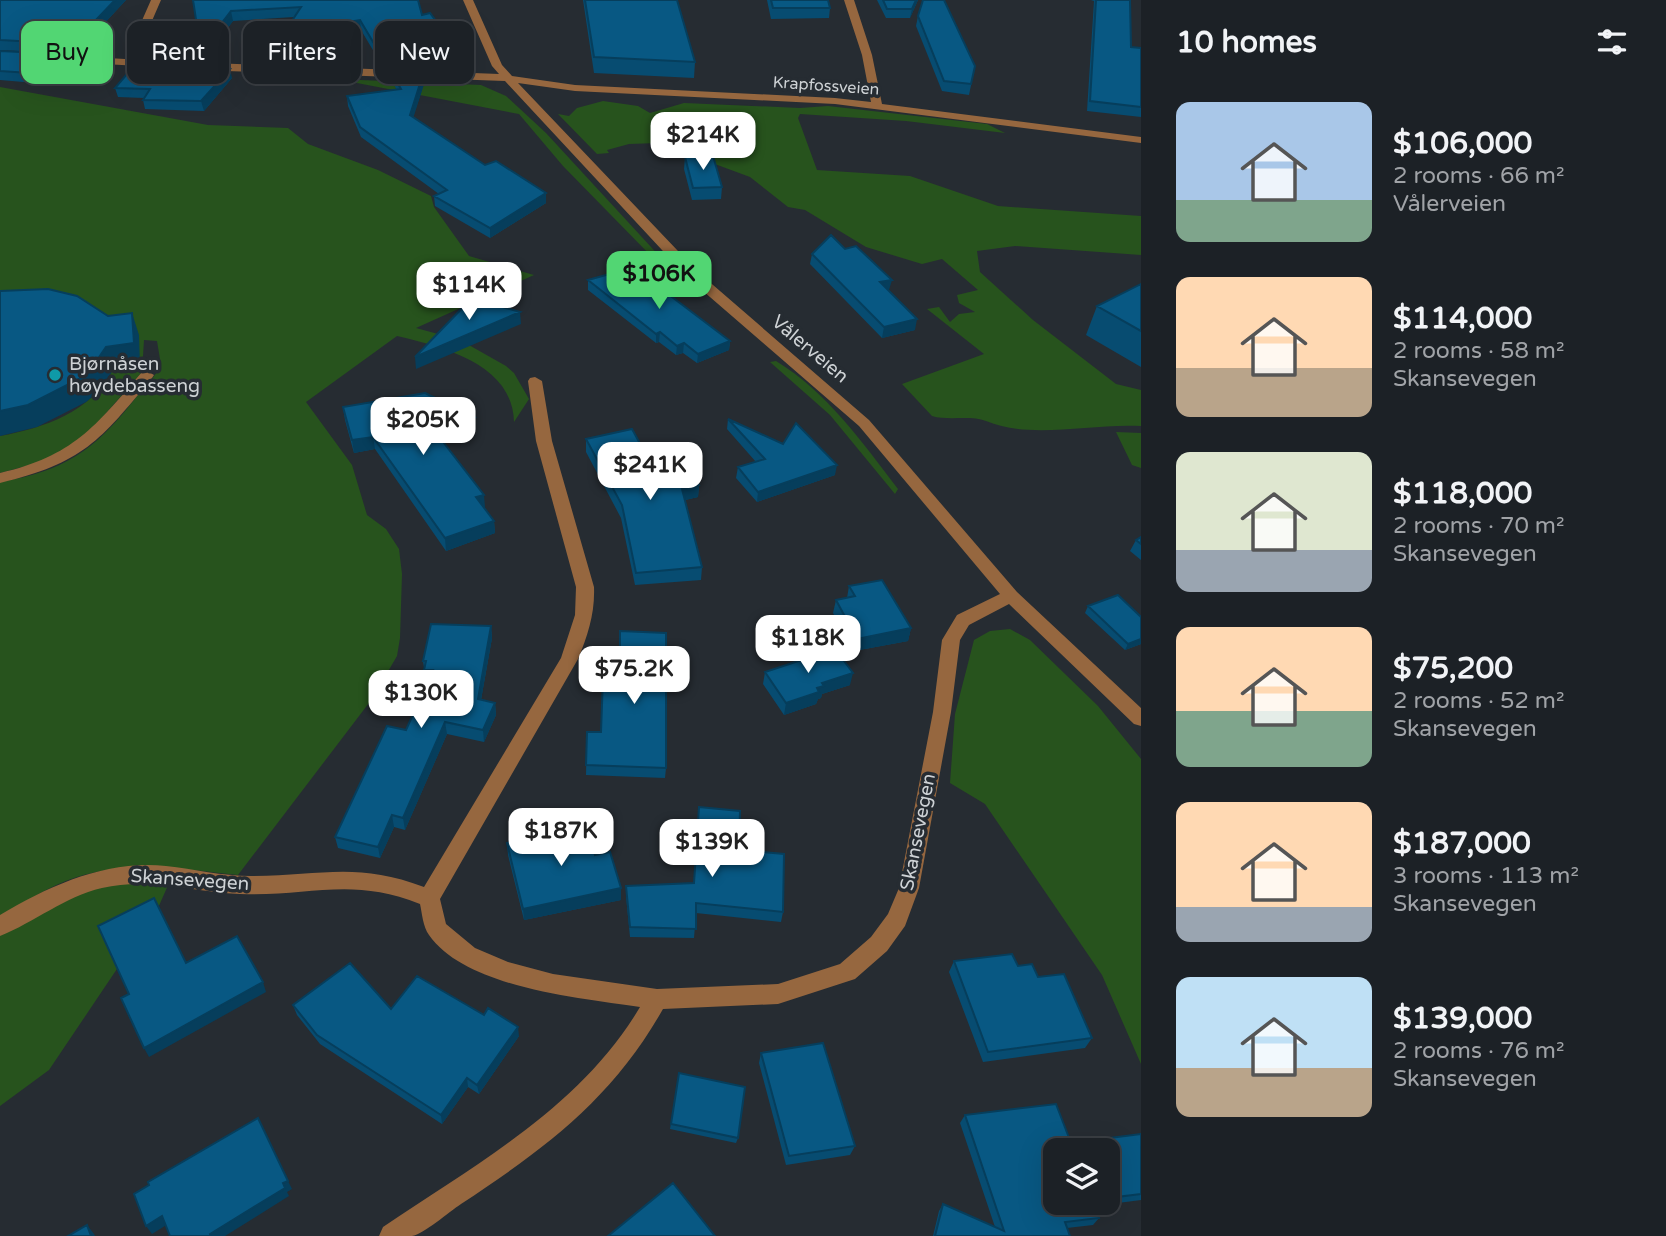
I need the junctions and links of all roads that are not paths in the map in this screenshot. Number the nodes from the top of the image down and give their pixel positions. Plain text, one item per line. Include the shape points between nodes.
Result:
1 (156, 0) edge
2 (468, 0) edge
3 (849, 0) edge
4 (147, 21) edge
5 (0, 55) edge
6 (127, 63) edge
7 (229, 67) edge
8 (507, 79) junction
9 (877, 105) junction
10 (1141, 140) edge
11 (147, 374) dead end
12 (535, 381) dead end
13 (0, 478) edge
14 (1011, 596) junction
15 (1141, 719) edge
16 (429, 898) junction
17 (0, 926) edge
18 (657, 999) junction
19 (392, 1236) edge

1 - 4 street
2 - 8 street, Vålerveien
3 - 9 street
5 - 6 street, Krapfossveien
7 - 8 street, Krapfossveien
8 - 9 street, Krapfossveien via 575,88
8 - 14 street, Vålerveien via 693,275 864,423
9 - 10 street, Krapfossveien
11 - 13 street via 83,446 38,470
12 - 16 street via 544,441 584,587 583,629
14 - 15 street, Vålerveien
14 - 18 street, Skansevegen via 963,620 951,640 917,854 897,919 879,944 846,972 778,994
16 - 17 street, Skansevegen via 380,881 351,877 261,885 123,874 69,887
16 - 18 street, Skansevegen via 437,929 485,964 553,984
18 - 19 street via 640,1034 607,1076 565,1116

